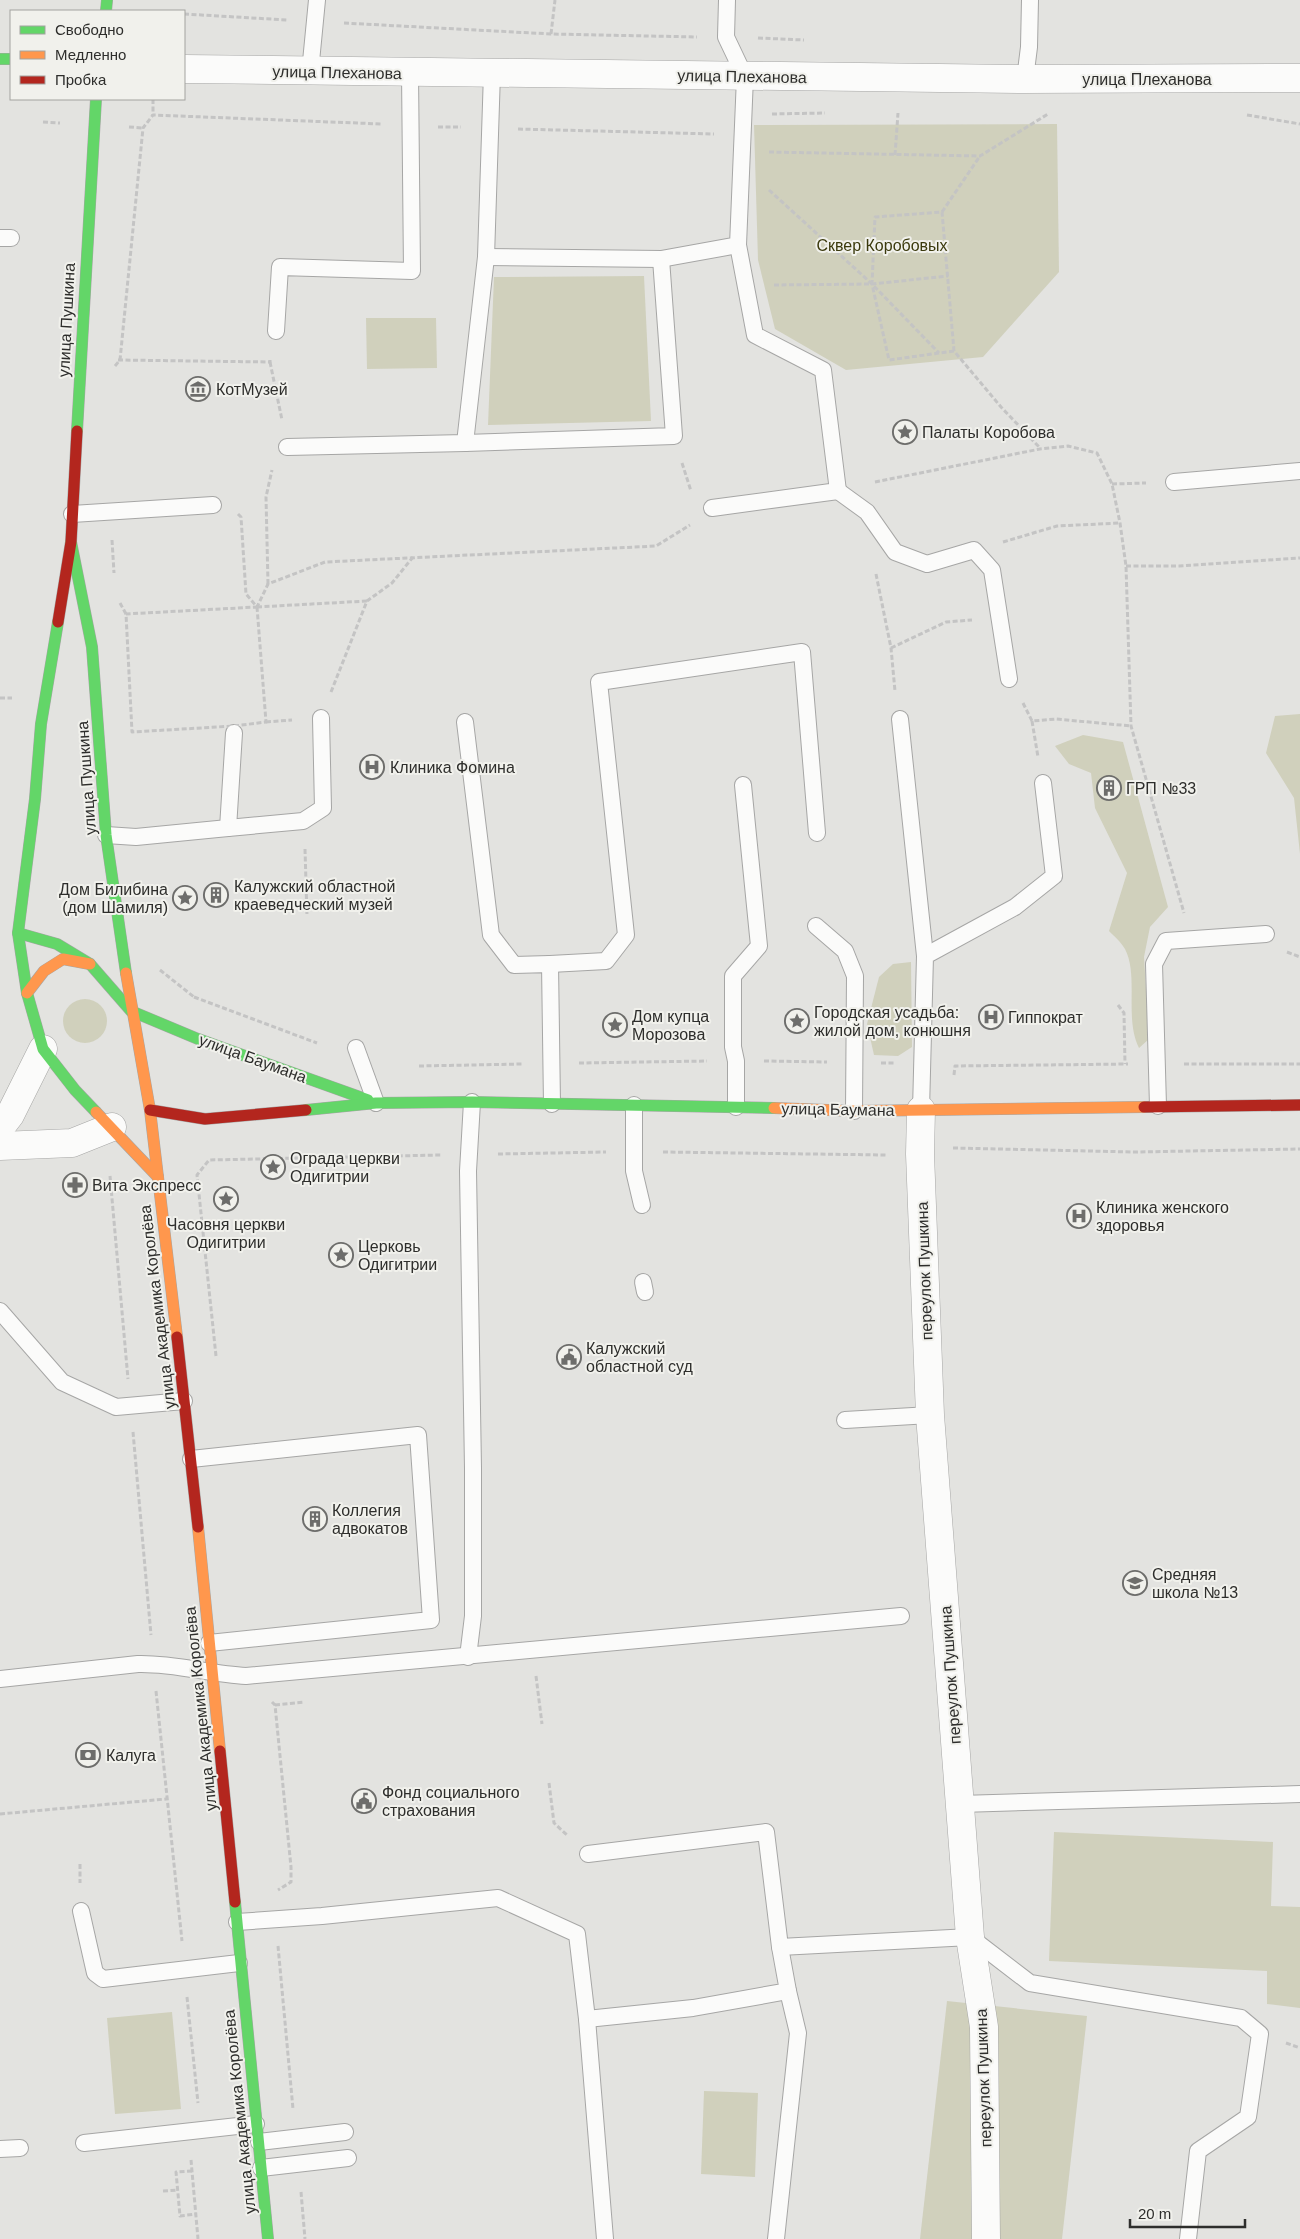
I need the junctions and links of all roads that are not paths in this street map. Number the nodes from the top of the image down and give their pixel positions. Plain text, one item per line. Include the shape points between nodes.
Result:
1 (317, 0) edge
2 (727, 0) edge
3 (1030, 0) edge
4 (185, 69) edge
5 (310, 72) junction
6 (410, 72) junction
7 (492, 73) junction
8 (745, 76) junction
9 (1300, 78) edge
10 (1025, 79) junction
11 (96, 100) edge
12 (738, 245) junction
13 (486, 256) junction
14 (661, 259) junction
15 (276, 331) road end
16 (465, 443) junction
17 (287, 447) road end
18 (1300, 471) edge
19 (1174, 482) road end
20 (838, 491) junction
21 (213, 505) road end
22 (712, 508) road end
23 (72, 514) junction
24 (71, 542) junction
25 (1009, 679) road end
26 (321, 718) road end
27 (900, 719) road end
28 (466, 722) dead end
29 (234, 734) dead end
30 (1043, 783) road end
31 (743, 785) dead end
32 (228, 828) junction
33 (816, 833) dead end
34 (106, 835) junction
35 (816, 926) dead end
36 (9, 931) edge
37 (1266, 934) dead end
38 (925, 956) junction
39 (90, 964) junction
40 (550, 964) junction
41 (26, 993) junction
42 (131, 1011) junction
43 (356, 1048) dead end
44 (43, 1049) junction
45 (472, 1102) junction
46 (376, 1103) junction
47 (552, 1104) junction
48 (634, 1105) junction
49 (1300, 1105) edge
50 (1158, 1106) junction
51 (736, 1107) junction
52 (150, 1110) junction
53 (921, 1110) junction
54 (854, 1111) junction
55 (138, 1121) dead end
56 (116, 1126) junction
57 (0, 1128) edge
58 (0, 1146) edge
59 (158, 1177) junction
60 (642, 1205) dead end
61 (0, 1311) edge
62 (184, 1401) junction
63 (930, 1415) junction
64 (845, 1420) dead end
65 (191, 1459) junction
66 (901, 1616) dead end
67 (210, 1643) junction
68 (468, 1657) junction
69 (213, 1674) junction
70 (0, 1680) edge
71 (1300, 1794) edge
72 (960, 1804) junction
73 (588, 1854) road end
74 (81, 1911) dead end
75 (237, 1922) junction
76 (970, 1938) junction
77 (780, 1947) junction
78 (239, 1963) junction
79 (788, 1991) junction
80 (587, 2020) junction
81 (256, 2124) junction
82 (345, 2132) dead end
83 (259, 2142) junction
84 (84, 2143) dead end
85 (20, 2148) dead end
86 (0, 2149) edge
87 (348, 2158) dead end
88 (261, 2168) junction
89 (268, 2239) edge
90 (605, 2239) edge
91 (776, 2239) edge
92 (986, 2239) edge
93 (1188, 2239) edge

1 - 5 lane
2 - 8 lane via 726,37
3 - 10 lane
4 - 5 street, улица Плеханова
5 - 6 street, улица Плеханова
6 - 7 street, улица Плеханова
6 - 15 lane via 412,271 280,267
7 - 8 street, улица Плеханова
7 - 13 lane
8 - 10 street, улица Плеханова
8 - 12 lane
9 - 10 street, улица Плеханова
11 - 23 street, улица Пушкина
12 - 14 lane
12 - 20 lane via 755,335 823,370
13 - 14 lane
13 - 16 lane
14 - 16 lane via 674,436
16 - 17 lane
18 - 19 lane
20 - 22 lane
20 - 25 lane via 867,512 895,552 928,564 974,550 992,570
21 - 23 lane
23 - 24 street, улица Пушкина
24 - 34 street, улица Пушкина via 92,647
24 - 36 street, улица Пушкина via 41,724 35,799
26 - 32 lane via 323,808 303,821
27 - 38 lane
28 - 40 lane via 491,935 514,965
29 - 32 lane
30 - 38 lane via 1054,876 1015,907
31 - 51 lane via 759,946 733,976
32 - 34 lane via 136,837
33 - 40 lane via 802,652 599,682 626,935 606,961
34 - 42 street, улица Пушкина
35 - 54 lane via 845,951 856,976
36 - 39 street via 57,944
36 - 41 street, улица Пушкина
37 - 50 lane via 1166,941 1154,964
38 - 53 lane
39 - 41 street via 63,960 44,971
39 - 42 street
40 - 47 lane
41 - 44 street, улица Пушкина
42 - 46 street, улица Баумана via 198,1039
42 - 52 street, улица Пушкина
43 - 46 lane
44 - 56 street via 75,1090
44 - 57 street via 10,1116
45 - 46 street, улица Баумана
45 - 47 street, улица Баумана
45 - 68 lane via 468,1170 473,1606
46 - 52 street, улица Баумана via 205,1119
47 - 48 street, улица Баумана
48 - 51 street, улица Баумана
48 - 60 lane via 634,1171
49 - 50 street, улица Баумана
50 - 53 street, улица Баумана
51 - 54 street, улица Баумана
52 - 55 street
52 - 59 street, улица Академика Королёва
53 - 54 street, улица Баумана
53 - 63 street, переулок Пушкина
56 - 58 street via 72,1143
56 - 59 street
59 - 62 street, улица Академика Королёва
61 - 62 lane via 62,1382 116,1407
62 - 65 street, улица Академика Королёва
63 - 64 lane
63 - 72 street, переулок Пушкина
65 - 67 street, улица Академика Королёва
65 - 67 lane via 418,1435 431,1620
66 - 68 lane
67 - 69 street, улица Академика Королёва
68 - 69 lane via 246,1676
69 - 70 lane via 138,1664
69 - 75 street, улица Академика Королёва
71 - 72 lane
72 - 76 street, переулок Пушкина
73 - 77 lane via 766,1832
74 - 78 lane via 95,1973 103,1979
75 - 78 street, улица Академика Королёва
75 - 80 lane via 498,1898 577,1934
76 - 77 lane
76 - 92 street, переулок Пушкина via 984,2027
76 - 93 lane via 1030,1983 1241,2018 1260,2034 1248,2117 1198,2151
77 - 79 lane
78 - 81 street, улица Академика Королёва
79 - 80 lane via 693,2008
79 - 91 lane via 798,2033
80 - 90 lane
81 - 83 street, улица Академика Королёва
81 - 84 lane
82 - 83 lane
83 - 88 street, улица Академика Королёва
85 - 86 lane
87 - 88 lane
88 - 89 street, улица Академика Королёва

